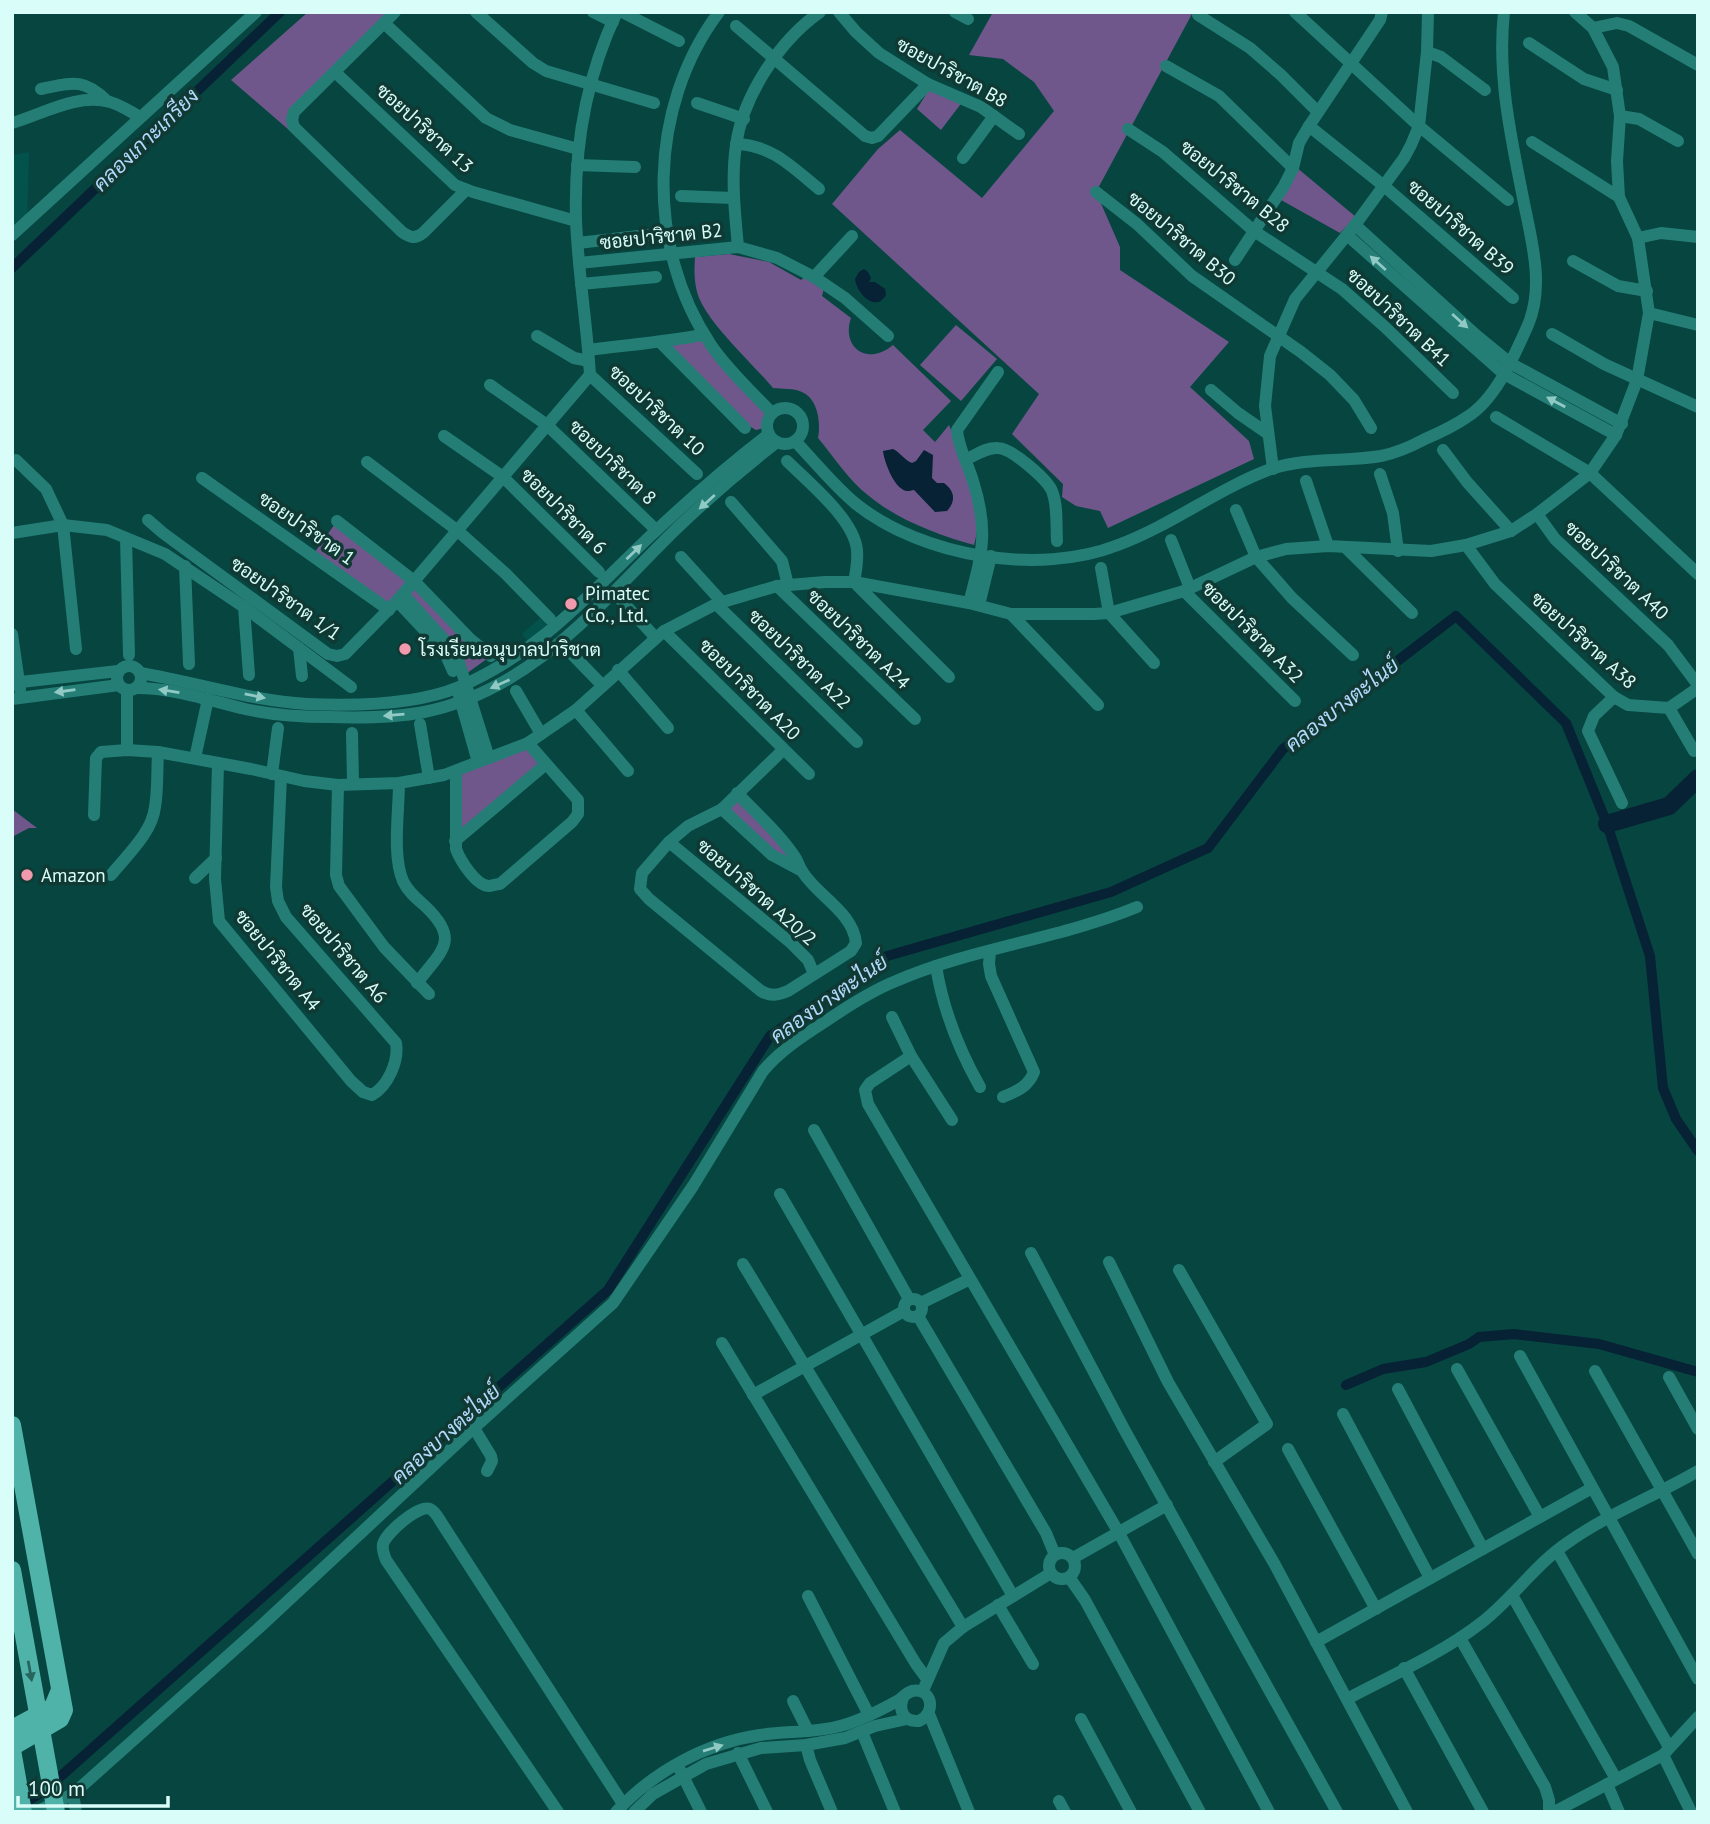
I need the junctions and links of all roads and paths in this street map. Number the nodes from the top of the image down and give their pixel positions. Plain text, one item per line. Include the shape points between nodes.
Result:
1 (256, 12) edge
2 (395, 12) edge
3 (477, 12) edge
4 (593, 12) edge
5 (719, 12) edge
6 (820, 12) edge
7 (839, 12) edge
8 (955, 12) edge
9 (1295, 12) edge
10 (1428, 12) edge
11 (1504, 12) edge
12 (1575, 12) edge
13 (618, 15) edge
14 (1198, 15) dead end
15 (1381, 16) edge
16 (968, 19) dead end
17 (384, 23) junction
18 (736, 26) dead end
19 (1593, 28) junction
20 (679, 41) dead end
21 (1529, 43) dead end
22 (1427, 52) junction
23 (774, 57) junction
24 (1349, 63) junction
25 (1698, 65) edge
26 (1166, 66) dead end
27 (336, 73) junction
28 (591, 84) junction
29 (928, 84) junction
30 (41, 89) dead end
31 (1485, 90) dead end
32 (1617, 90) junction
33 (107, 101) junction
34 (654, 103) dead end
35 (696, 103) dead end
36 (1318, 112) junction
37 (994, 116) junction
38 (1620, 116) junction
39 (140, 117) junction
40 (744, 119) junction
41 (12, 123) edge
42 (1309, 126) junction
43 (1419, 126) junction
44 (1128, 129) dead end
45 (1019, 134) dead end
46 (1678, 141) dead end
47 (1532, 142) dead end
48 (736, 144) junction
49 (578, 149) junction
50 (963, 158) dead end
51 (577, 165) junction
52 (635, 167) dead end
53 (1293, 168) junction
54 (1384, 186) junction
55 (819, 189) dead end
56 (466, 190) junction
57 (1096, 192) dead end
58 (681, 196) dead end
59 (1619, 197) junction
60 (733, 198) junction
61 (1508, 200) dead end
62 (576, 221) junction
63 (1351, 230) junction
64 (1254, 231) junction
65 (12, 235) edge
66 (647, 235) dead end
67 (852, 236) dead end
68 (1698, 237) edge
69 (1638, 238) junction
70 (578, 243) junction
71 (738, 247) junction
72 (671, 254) junction
73 (1235, 260) dead end
74 (1573, 261) dead end
75 (579, 263) junction
76 (1318, 271) junction
77 (656, 277) dead end
78 (814, 277) junction
79 (581, 284) junction
80 (1647, 291) junction
81 (1513, 298) dead end
82 (1649, 313) junction
83 (1698, 325) edge
84 (1552, 334) dead end
85 (702, 335) dead end
86 (537, 336) dead end
87 (888, 336) dead end
88 (1279, 336) junction
89 (662, 343) junction
90 (589, 355) junction
91 (1507, 368) junction
92 (998, 372) dead end
93 (590, 375) junction
94 (1637, 380) junction
95 (490, 384) dead end
96 (1211, 390) dead end
97 (1453, 393) dead end
98 (1698, 407) edge
99 (772, 413) junction
100 (1496, 417) dead end
101 (547, 425) junction
102 (745, 428) dead end
103 (1371, 428) dead end
104 (1619, 429) junction
105 (1267, 433) junction
106 (444, 436) dead end
107 (773, 438) junction
108 (795, 441) junction
109 (1443, 450) dead end
110 (967, 459) junction
111 (16, 460) dead end
112 (787, 461) dead end
113 (366, 462) dead end
114 (1273, 468) junction
115 (1590, 473) junction
116 (697, 474) dead end
117 (1380, 474) dead end
118 (503, 477) junction
119 (202, 478) dead end
120 (1306, 481) dead end
121 (732, 502) dead end
122 (1236, 509) dead end
123 (1537, 514) junction
124 (148, 520) dead end
125 (337, 521) dead end
126 (63, 525) junction
127 (652, 526) dead end
128 (458, 531) junction
129 (1511, 531) junction
130 (12, 533) edge
131 (126, 538) junction
132 (1171, 540) dead end
133 (1057, 541) dead end
134 (1466, 545) junction
135 (1328, 546) junction
136 (1345, 547) junction
137 (1398, 551) junction
138 (986, 556) junction
139 (681, 557) dead end
140 (1256, 558) junction
141 (185, 566) junction
142 (1101, 568) dead end
143 (598, 572) dead end
144 (1698, 574) edge
145 (414, 581) junction
146 (854, 582) junction
147 (782, 586) junction
148 (1187, 590) junction
149 (621, 600) dead end
150 (396, 602) junction
151 (719, 603) junction
152 (974, 604) junction
153 (244, 607) junction
154 (1109, 613) junction
155 (1412, 613) dead end
156 (1011, 614) junction
157 (550, 619) dead end
158 (12, 634) edge
159 (660, 634) junction
160 (299, 648) junction
161 (76, 649) dead end
162 (568, 650) dead end
163 (129, 654) dead end
164 (1353, 655) dead end
165 (491, 656) dead end
166 (1154, 663) dead end
167 (189, 664) dead end
168 (618, 670) junction
169 (118, 671) junction
170 (140, 673) junction
171 (248, 675) dead end
172 (302, 676) dead end
173 (949, 677) dead end
174 (16, 682) edge
175 (602, 685) junction
176 (462, 686) junction
177 (1698, 686) edge
178 (351, 687) dead end
179 (127, 689) junction
180 (516, 691) dead end
181 (1614, 697) junction
182 (17, 698) edge
183 (208, 699) junction
184 (465, 699) junction
185 (1295, 701) dead end
186 (1098, 705) dead end
187 (1669, 708) junction
188 (576, 710) junction
189 (915, 719) dead end
190 (420, 724) dead end
191 (278, 728) dead end
192 (667, 728) dead end
193 (352, 733) dead end
194 (541, 734) junction
195 (857, 742) dead end
196 (528, 743) junction
197 (127, 750) junction
198 (783, 750) junction
199 (1694, 751) dead end
200 (158, 752) junction
201 (195, 758) junction
202 (484, 760) junction
203 (218, 763) junction
204 (545, 765) junction
205 (456, 771) junction
206 (628, 771) dead end
207 (809, 774) dead end
208 (276, 775) junction
209 (429, 778) junction
210 (353, 783) junction
211 (399, 783) junction
212 (338, 785) junction
213 (737, 793) junction
214 (1622, 803) dead end
215 (722, 809) junction
216 (94, 815) dead end
217 (454, 841) junction
218 (669, 842) junction
219 (216, 858) junction
220 (802, 871) junction
221 (111, 875) dead end
222 (195, 878) dead end
223 (1137, 907) dead end
224 (990, 952) junction
225 (936, 966) junction
226 (814, 974) junction
227 (417, 983) junction
228 (429, 994) dead end
229 (891, 1017) dead end
230 (911, 1056) junction
231 (351, 1082) joint
232 (980, 1087) dead end
233 (1003, 1097) dead end
234 (952, 1120) dead end
235 (814, 1130) dead end
236 (780, 1194) dead end
237 (1031, 1253) dead end
238 (1109, 1262) dead end
239 (743, 1264) dead end
240 (1179, 1270) dead end
241 (970, 1279) junction
242 (913, 1307) junction
243 (863, 1333) junction
244 (722, 1343) dead end
245 (1520, 1356) dead end
246 (806, 1365) junction
247 (1457, 1369) dead end
248 (1595, 1371) dead end
249 (1669, 1377) dead end
250 (1398, 1389) dead end
251 (753, 1395) junction
252 (1343, 1415) dead end
253 (12, 1425) edge
254 (474, 1428) junction
255 (1698, 1429) edge
256 (1288, 1448) dead end
257 (1214, 1462) junction
258 (487, 1471) dead end
259 (1698, 1471) edge
260 (1592, 1488) junction
261 (1662, 1492) junction
262 (1167, 1505) junction
263 (1540, 1517) junction
264 (1608, 1517) junction
265 (1119, 1533) junction
266 (1483, 1549) junction
267 (1558, 1551) junction
268 (1055, 1555) junction
269 (1698, 1555) edge
270 (1073, 1558) junction
271 (12, 1570) edge
272 (1051, 1573) junction
273 (1069, 1577) junction
274 (1430, 1578) junction
275 (1512, 1595) junction
276 (808, 1596) dead end
277 (1013, 1596) junction
278 (998, 1605) junction
279 (1376, 1609) junction
280 (963, 1626) junction
281 (1460, 1638) junction
282 (1316, 1642) junction
283 (1033, 1664) dead end
284 (1405, 1668) junction
285 (927, 1679) junction
286 (1698, 1679) edge
287 (60, 1690) junction
288 (924, 1693) junction
289 (902, 1698) junction
290 (1347, 1699) junction
291 (793, 1701) dead end
292 (929, 1714) junction
293 (869, 1715) junction
294 (1698, 1717) edge
295 (907, 1719) junction
296 (1081, 1719) dead end
297 (12, 1729) edge
298 (808, 1731) junction
299 (862, 1732) junction
300 (806, 1745) junction
301 (12, 1748) edge
302 (1666, 1751) junction
303 (738, 1754) junction
304 (680, 1769) junction
305 (1611, 1782) junction
306 (72, 1794) junction
307 (624, 1809) edge
308 (23, 1812) edge
309 (36, 1812) edge
310 (56, 1812) edge
311 (76, 1812) edge
312 (558, 1812) edge
313 (701, 1812) edge
314 (767, 1812) edge
315 (831, 1812) edge
316 (895, 1812) edge
317 (969, 1812) edge
318 (1131, 1812) edge
319 (1200, 1812) edge
320 (1269, 1812) edge
321 (1337, 1812) edge
322 (1407, 1812) edge
323 (1483, 1812) edge
324 (1549, 1812) edge
325 (1554, 1812) edge
326 (1619, 1812) edge
327 (1691, 1812) edge

1 - 39 street
2 - 17 street
3 - 28 street via 533,63
4 - 13 street
5 - 72 street via 680,86 668,136 663,191
6 - 23 street
7 - 29 street, ซอยปาริชาต B8 via 879,53
8 - 16 street
9 - 24 street
10 - 22 street
11 - 91 street via 1504,90 1531,231 1535,289 1530,321
12 - 19 street
13 - 20 street
13 - 28 street
14 - 36 street via 1250,48
15 - 24 street
17 - 27 street
17 - 49 street via 486,118
18 - 23 street
19 - 25 street via 1617,23 1629,26
19 - 32 street via 1613,67
21 - 32 street via 1584,79
22 - 31 street
22 - 43 street
23 - 29 street via 872,138
23 - 40 street
24 - 36 street
24 - 43 street
26 - 53 street via 1219,96
27 - 56 street, ซอยปาริชาต 13 via 444,176
27 - 56 street via 293,112 293,127 402,233 418,237
28 - 34 street
28 - 49 street
29 - 37 street, ซอยปาริชาต B8
30 - 33 street via 86,84
32 - 38 street
33 - 39 street
33 - 41 street via 53,107
35 - 40 street
36 - 42 street
37 - 45 street, ซอยปาริชาต B8
37 - 50 street
38 - 46 street via 1639,119
38 - 59 street
39 - 65 street
40 - 48 street
42 - 53 street
42 - 54 street, ซอยปาริชาต B39
43 - 54 street via 1405,158
43 - 61 street
44 - 64 street, ซอยปาริชาต B28
47 - 59 street
48 - 55 street via 763,147
48 - 60 street
49 - 51 street
51 - 52 street
51 - 62 street
53 - 64 street
54 - 63 street
54 - 81 street, ซอยปาริชาต B39
56 - 62 street, ซอยปาริชาต 13
57 - 88 street, ซอยปาริชาต B30 via 1192,276
58 - 60 street
59 - 69 street
60 - 71 street
62 - 70 street
63 - 76 street
63 - 91 street
64 - 73 street
64 - 76 street, ซอยปาริชาต B28
66 - 70 street
67 - 78 street
68 - 69 street via 1661,233
69 - 80 street
70 - 75 street
71 - 72 street, ซอยปาริชาต B2
71 - 78 street, ซอยปาริชาต B2 via 777,258
72 - 75 street, ซอยปาริชาต B2
72 - 99 street via 711,345
74 - 80 street via 1618,286
75 - 79 street
76 - 88 street via 1295,299
76 - 97 street, ซอยปาริชาต B41
77 - 79 street
78 - 87 street, ซอยปาริชาต B2
79 - 90 street
80 - 82 street
82 - 83 street
82 - 94 street
84 - 94 street
85 - 89 street
86 - 90 street via 574,358
88 - 103 street, ซอยปาริชาต B30 via 1330,375 1354,400
88 - 105 street via 1266,376
89 - 90 street
89 - 102 street
90 - 93 street
91 - 104 street
91 - 114 street via 1469,416 1412,446 1382,456
92 - 110 street via 957,430
93 - 101 street, ซอยปาริชาต 1/1
93 - 116 street, ซอยปาริชาต 10
94 - 98 street
94 - 104 street
95 - 101 street, ซอยปาริชาต 8
96 - 105 street
99 - 107 street via 767,423
99 - 108 street via 784,407 801,417 803,430
100 - 115 street
101 - 118 street, ซอยปาริชาต 1/1
101 - 127 street, ซอยปาริชาต 8
104 - 115 street
105 - 114 street
106 - 118 street, ซอยปาริชาต 6
107 - 108 street via 783,444
176 -> 107 street via 535,645 666,522
107 -> 184 street via 545,657 516,677
108 - 138 street via 858,506 895,529 924,542
109 - 129 street
110 - 133 street via 999,447 1042,478 1053,495
110 - 138 street via 982,513
111 - 126 street via 46,489
112 - 146 street via 852,533 857,548
113 - 128 street
114 - 138 street via 1159,527 1080,557 1041,561
115 - 123 street
115 - 144 street
117 - 137 street via 1393,513
118 - 128 street, ซอยปาริชาต 1/1
118 - 143 street, ซอยปาริชาต 6
119 - 150 street, ซอยปาริชาต 1
120 - 135 street
121 - 147 street via 782,561
122 - 140 street
123 - 129 street
123 - 177 street, ซอยปาริชาต A40 via 1555,538 1668,645
124 - 150 street, ซอยปาริชาต 1/1 via 328,654 345,654
125 - 145 street
126 - 130 street
126 - 131 street via 107,530
126 - 161 street
128 - 145 street, ซอยปาริชาต 1/1
128 - 157 street
129 - 134 street
131 - 141 street
131 - 163 street
132 - 148 street
134 - 137 street
134 - 181 street, ซอยปาริชาต A38 via 1495,584
135 - 136 street
135 - 140 street via 1286,549
136 - 137 street
136 - 155 street
138 - 152 street
139 - 151 street, ซอยปาริชาต A22
140 - 148 street
140 - 164 street
141 - 153 street
141 - 167 street
142 - 154 street
145 - 150 street, ซอยปาริชาต 1/1
145 - 165 street
146 - 147 street
146 - 152 street
146 - 173 street
147 - 151 street
147 - 189 street, ซอยปาริชาต A24
148 - 154 street
148 - 185 street, ซอยปาริชาต A32
149 - 159 street, ซอยปาริชาต A20
150 - 176 street, ซอยปาริชาต 1 via 444,651
151 - 159 street
151 - 195 street, ซอยปาริชาต A22
152 - 156 street
153 - 160 street
153 - 171 street
154 - 156 street
154 - 166 street
156 - 186 street
158 - 174 street
159 - 168 street
159 - 198 street, ซอยปาริชาต A20
160 - 172 street
160 - 178 street
162 - 175 street
168 - 175 street
168 - 192 street
169 - 170 street via 130,666
169 - 174 street
169 - 179 street
170 -> 176 street via 305,704 398,702
170 - 179 street via 141,679
174 - 182 street
175 - 188 street
176 - 184 street, ซอยปาริชาต 1
177 - 187 street
179 -> 182 street
183 -> 179 street via 155,688
179 - 197 street
180 - 194 street
181 - 187 street, ซอยปาริชาต A38 via 1628,705
181 - 214 street via 1594,716 1588,731
184 -> 183 street via 426,712 390,717 267,712
183 - 201 street
184 - 202 street, ซอยปาริชาต 1
187 - 199 street
188 - 194 street
188 - 206 street
190 - 209 street
191 - 208 street, ซอยปาริชาต A6
193 - 210 street
194 - 196 street
196 - 202 street
196 - 204 street
197 - 200 street
197 - 216 street via 101,752 96,758
198 - 207 street, ซอยปาริชาต A20
198 - 213 street
200 - 201 street
200 - 221 street via 151,821
201 - 203 street
202 - 205 street
203 - 208 street
203 - 219 street, ซอยปาริชาต A4
204 - 217 street
204 - 217 street via 578,800 578,814 500,884 481,884 459,857
205 - 209 street
205 - 217 street
208 - 212 street
208 - 231 street, ซอยปาริชาต A6 via 278,901 286,917 396,1043 394,1065 380,1090 372,1095
209 - 211 street
210 - 211 street
210 - 212 street
211 - 227 street via 399,867 408,891 442,925 446,938
212 - 227 street via 339,886
213 - 215 street
213 - 220 street via 785,844
215 - 218 street
215 - 220 street via 772,855
218 - 226 street, ซอยปาริชาต A20/2 via 791,943 808,960
218 - 226 street via 642,873 640,889 649,899 769,996
219 - 222 street
219 - 231 street, ซอยปาริชาต A4 via 219,921
220 - 226 street via 855,934 850,951
223 - 224 street via 1084,927
224 - 225 street
224 - 233 street via 991,976 1034,1072 1024,1087
225 - 232 street via 946,1013
225 - 254 street via 894,981 858,1001 777,1055 613,1303
227 - 228 street
229 - 230 street
230 - 234 street
230 - 241 street via 876,1078 865,1090 865,1097
235 - 242 street
236 - 243 street
237 - 262 street
238 - 257 street via 1168,1382
239 - 246 street
240 - 257 street via 1267,1424
241 - 242 street
241 - 265 street
242 - 243 street
242 - 268 street
243 - 246 street
243 - 277 street
244 - 251 street
245 - 260 street
246 - 251 street
246 - 280 street
247 - 263 street
248 - 261 street
249 - 255 street
250 - 266 street
251 - 285 street
252 - 274 street
253 - 287 main road
254 - 258 street via 491,1456
254 - 306 street
256 - 279 street
257 - 282 street
259 - 261 street
260 - 263 street
260 - 264 street
261 - 264 street
261 - 269 street
262 - 265 street
262 - 321 street
263 - 266 street
264 - 267 street
264 - 286 street
265 - 270 street
265 - 320 street
266 - 274 street
267 - 275 street
267 - 302 street
268 - 270 street via 1065,1553
268 - 272 street
270 - 273 street via 1075,1568
271 -> 310 main road
272 - 273 street
272 - 277 street
273 - 319 street
274 - 279 street
275 - 281 street
275 - 305 street
276 - 293 street
277 - 278 street
278 - 280 street
278 - 283 street
279 - 282 street
280 - 285 street via 944,1643
281 - 284 street
281 - 324 street via 1545,1787
282 - 290 street
284 - 290 street
284 - 323 street
285 - 288 street
287 - 297 main road via 53,1707
287 - 301 main road via 64,1710 60,1718
288 - 289 street via 912,1691
288 - 292 street via 930,1703
289 - 293 street
289 - 295 street via 900,1706
290 - 322 street
291 - 298 street
292 - 295 street via 919,1721
292 - 317 street
293 - 298 street via 841,1726
294 - 302 street
295 - 299 street
296 - 318 street
304 -> 298 street via 701,1752 758,1735
299 - 300 street
299 - 316 street
300 - 303 street
300 - 315 street
301 - 308 main road
302 - 305 street
302 - 327 street
303 - 304 street
303 - 314 street
304 - 307 street via 645,1784
304 - 313 street
305 - 325 street
305 - 326 street
306 - 309 street
306 - 311 street
307 - 312 street via 441,1522 432,1510 417,1510 389,1533 383,1554

